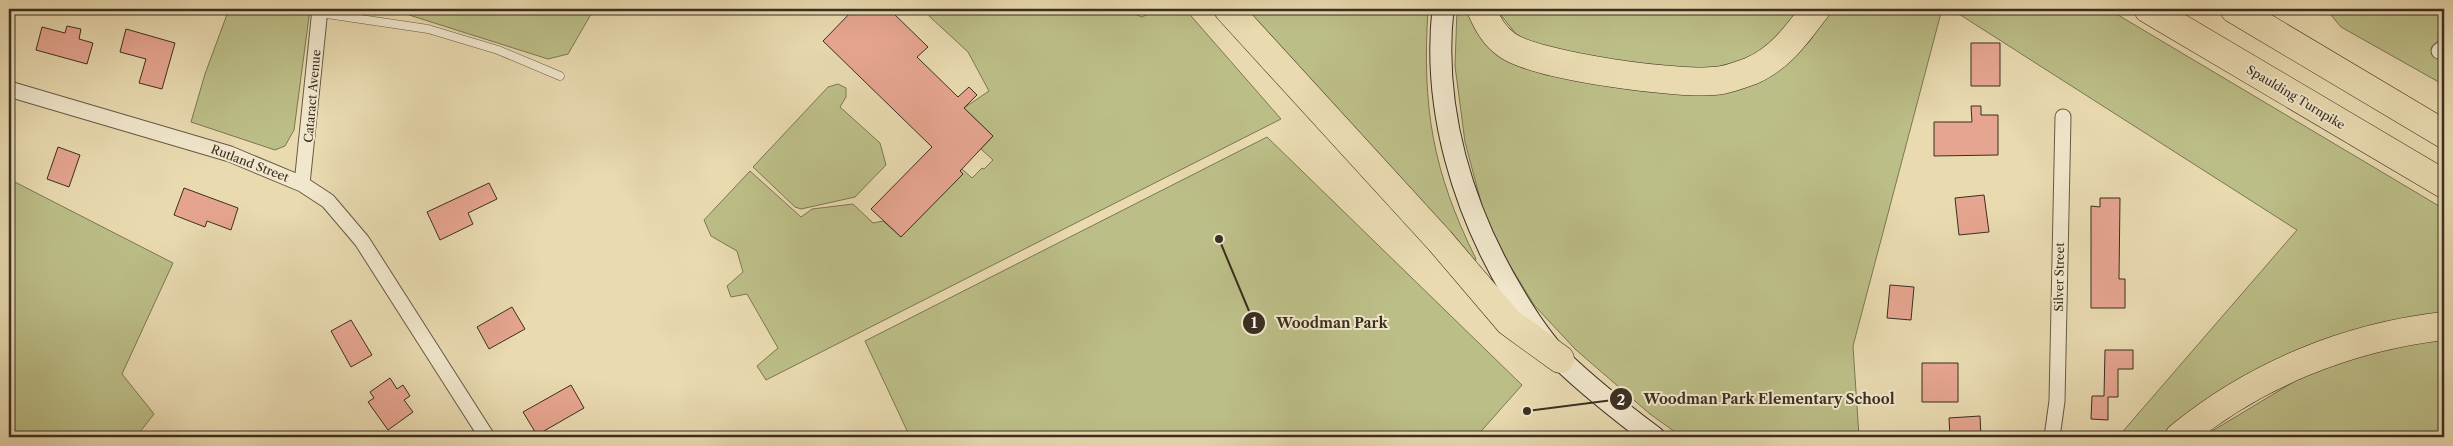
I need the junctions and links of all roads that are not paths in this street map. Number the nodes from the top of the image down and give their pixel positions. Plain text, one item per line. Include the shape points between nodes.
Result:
1 (1228, 9) edge
2 (1444, 9) edge
3 (1481, 9) edge
4 (1816, 9) edge
5 (2148, 9) edge
6 (2234, 9) edge
7 (320, 11) edge
8 (560, 76) dead end
9 (9, 89) edge
10 (2063, 117) dead end
11 (2444, 134) edge
12 (302, 184) junction
13 (2444, 184) edge
14 (2444, 326) edge
15 (1560, 359) junction
16 (487, 437) edge
17 (1654, 437) edge
18 (2052, 437) edge
19 (2179, 437) edge

1 - 15 highway via 1440,241 1509,322
2 - 15 main road via 1441,68 1448,129 1460,178 1498,268 1526,315
3 - 4 highway via 1488,26 1507,45 1536,58 1689,81 1722,80 1752,70 1777,56
5 - 13 highway, Spaulding Turnpike
6 - 11 highway
7 - 8 lane via 428,29 498,50
7 - 12 street, Cataract Avenue
9 - 12 street, Rutland Street via 230,154
10 - 18 street, Silver Street via 2056,401
12 - 16 street, Rutland Street via 328,201 362,241
14 - 19 highway via 2390,335 2314,358 2249,389
15 - 17 main road

